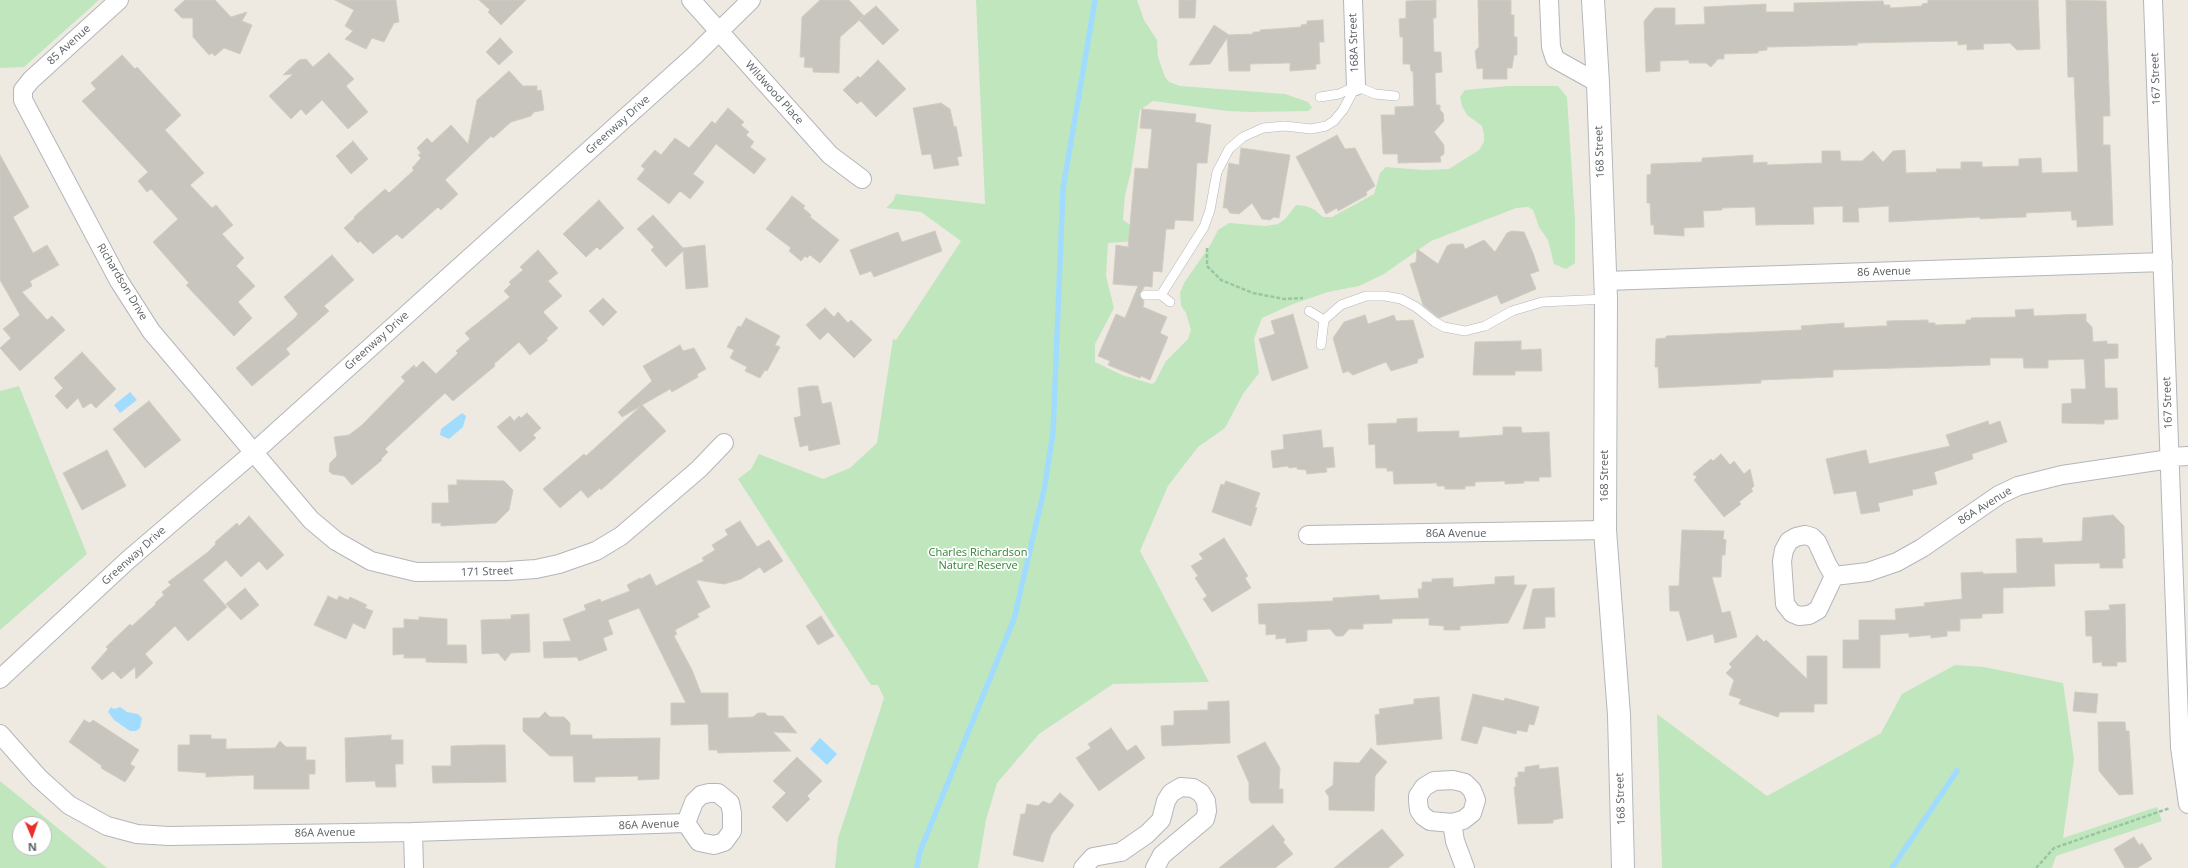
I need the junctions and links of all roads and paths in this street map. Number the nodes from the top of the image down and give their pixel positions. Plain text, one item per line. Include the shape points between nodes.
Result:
1 (119, 0) edge
2 (691, 0) edge
3 (751, 0) edge
4 (1353, 0) edge
5 (1549, 0) edge
6 (1593, 0) edge
7 (2153, 0) edge
8 (719, 31) junction
9 (1598, 83) junction
10 (1356, 86) junction
11 (22, 93) joint
12 (1395, 96) dead end
13 (1320, 97) dead end
14 (862, 179) dead end
15 (1196, 240) junction
16 (2162, 262) junction
17 (1605, 290) junction
18 (1145, 295) dead end
19 (1161, 295) junction
20 (1305, 298) dead end
21 (1170, 302) dead end
22 (1308, 311) dead end
23 (1324, 320) junction
24 (1321, 345) dead end
25 (724, 443) dead end
26 (252, 453) junction
27 (2188, 456) edge
28 (2170, 458) junction
29 (1605, 530) junction
30 (1308, 535) dead end
31 (1834, 576) dead end
32 (0, 679) edge
33 (0, 734) edge
34 (2188, 804) edge
35 (2170, 808) dead end
36 (686, 823) dead end
37 (1452, 823) dead end
38 (413, 832) junction
39 (414, 868) edge
40 (1083, 868) edge
41 (1155, 868) edge
42 (1465, 868) edge
43 (1623, 868) edge
44 (2036, 868) edge

1 - 11 street, 85 Avenue via 37,73
2 - 8 street, Wildwood Place
3 - 8 street, Greenway Drive
4 - 10 street, 168A Street
5 - 9 street via 1551,47 1555,59
6 - 9 main road, 168 Street
7 - 16 street, 167 Street
8 - 14 street, Wildwood Place via 830,155
8 - 26 street, Greenway Drive
9 - 17 main road, 168 Street
10 - 12 lane via 1374,94
10 - 13 lane via 1339,94
10 - 15 lane via 1344,110 1326,126 1311,129 1285,126 1263,128 1252,131 1233,145 1225,154 1217,172 1207,219
11 - 26 street, Richardson Drive via 31,118 133,305 158,340
15 - 19 lane
15 - 20 path via 1204,244 1208,250 1207,266 1221,280 1245,291 1284,299
16 - 17 street, 86 Avenue
16 - 28 street, 167 Street
17 - 23 lane via 1542,302 1512,311 1485,326 1465,331 1444,327 1401,299 1385,296 1366,296 1341,305
17 - 29 main road, 168 Street
18 - 19 lane
19 - 21 lane
22 - 23 lane
23 - 24 lane
25 - 26 street, 171 Street via 650,513 606,545 559,564 529,570 490,572 416,572 381,564 355,553 319,528
26 - 32 street, Greenway Drive via 128,560
27 - 28 street, 86A Avenue
28 - 31 street, 86A Avenue via 2062,475 2018,486 2002,493 1922,548 1897,562 1868,572
28 - 34 street, 167 Street via 2180,746
29 - 30 street, 86A Avenue
29 - 43 main road, 168 Street via 1619,715
33 - 38 street, 86A Avenue via 39,778 63,800 87,816 125,832 169,836
35 - 44 path via 2054,848
36 - 38 street, 86A Avenue
37 - 42 street via 1455,841
38 - 39 street
40 - 41 street via 1093,857 1120,852 1147,834 1161,820 1171,793 1181,787 1193,788 1201,793 1206,801 1205,819 1162,855

